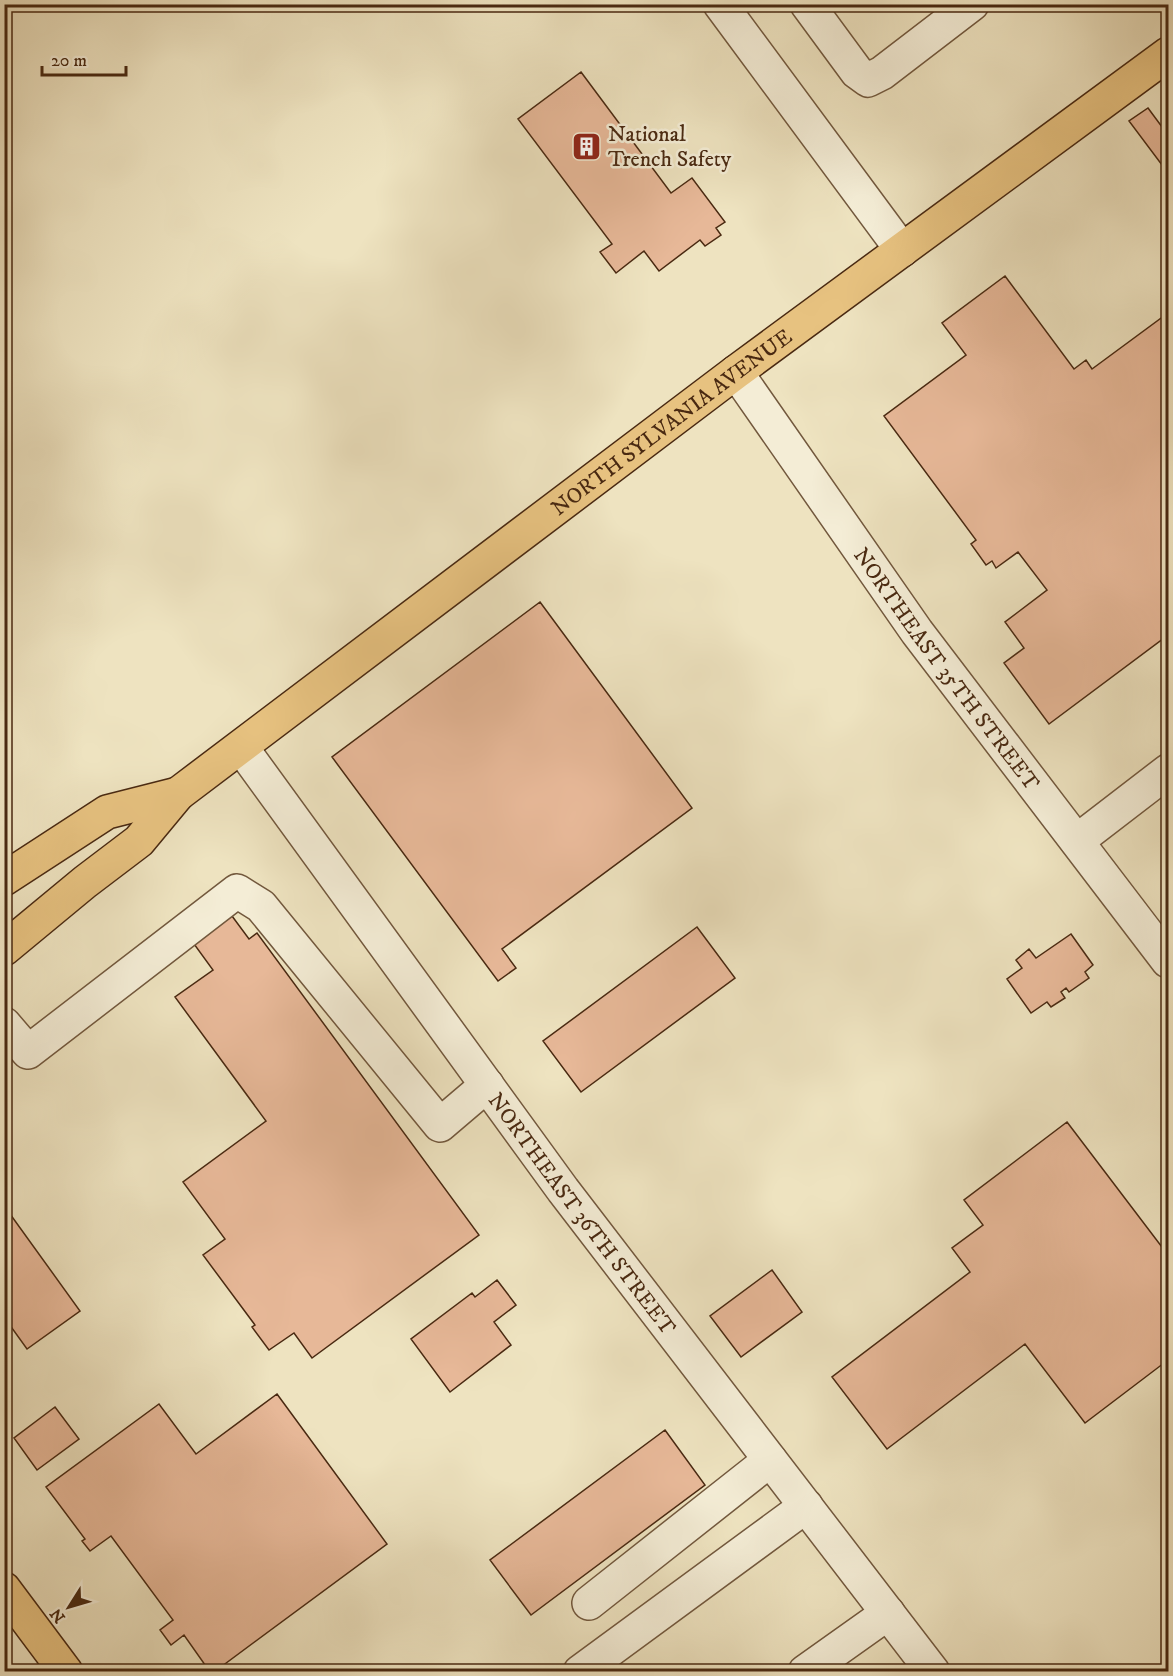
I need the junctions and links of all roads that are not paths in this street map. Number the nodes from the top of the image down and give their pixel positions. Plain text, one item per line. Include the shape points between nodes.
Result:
1 (720, 4) edge
2 (807, 4) edge
3 (972, 4) edge
4 (1168, 54) edge
5 (902, 250) junction
6 (735, 372) junction
7 (241, 747) junction
8 (1168, 771) edge
9 (178, 794) junction
10 (1077, 841) junction
11 (4, 879) edge
12 (4, 949) edge
13 (1168, 961) edge
14 (4, 1024) edge
15 (487, 1085) junction
16 (770, 1460) junction
17 (806, 1506) junction
18 (4, 1589) edge
19 (589, 1603) dead end
20 (888, 1613) junction
21 (66, 1671) edge
22 (580, 1671) edge
23 (805, 1671) edge
24 (933, 1671) edge

1 - 5 street
2 - 3 street via 857,72 868,80
4 - 5 main road, NORTH SYLVANIA AVENUE
5 - 6 main road, NORTH SYLVANIA AVENUE
6 - 7 main road, NORTH SYLVANIA AVENUE
6 - 10 street, NORTHEAST 35TH STREET via 917,632
7 - 9 main road, NORTH SYLVANIA AVENUE
7 - 15 street, NORTHEAST 36TH STREET
8 - 10 street
9 - 11 main road, NORTH SYLVANIA AVENUE via 107,812
9 - 12 main road, NORTH SYLVANIA AVENUE via 140,841
10 - 13 street, NORTHEAST 35TH STREET
14 - 15 street via 28,1052 237,891 261,906 440,1125
15 - 16 street, NORTHEAST 36TH STREET
16 - 17 street, NORTHEAST 36TH STREET
16 - 19 street
17 - 20 street, NORTHEAST 36TH STREET
17 - 22 street
18 - 21 main road
20 - 23 street
20 - 24 street, NORTHEAST 36TH STREET

